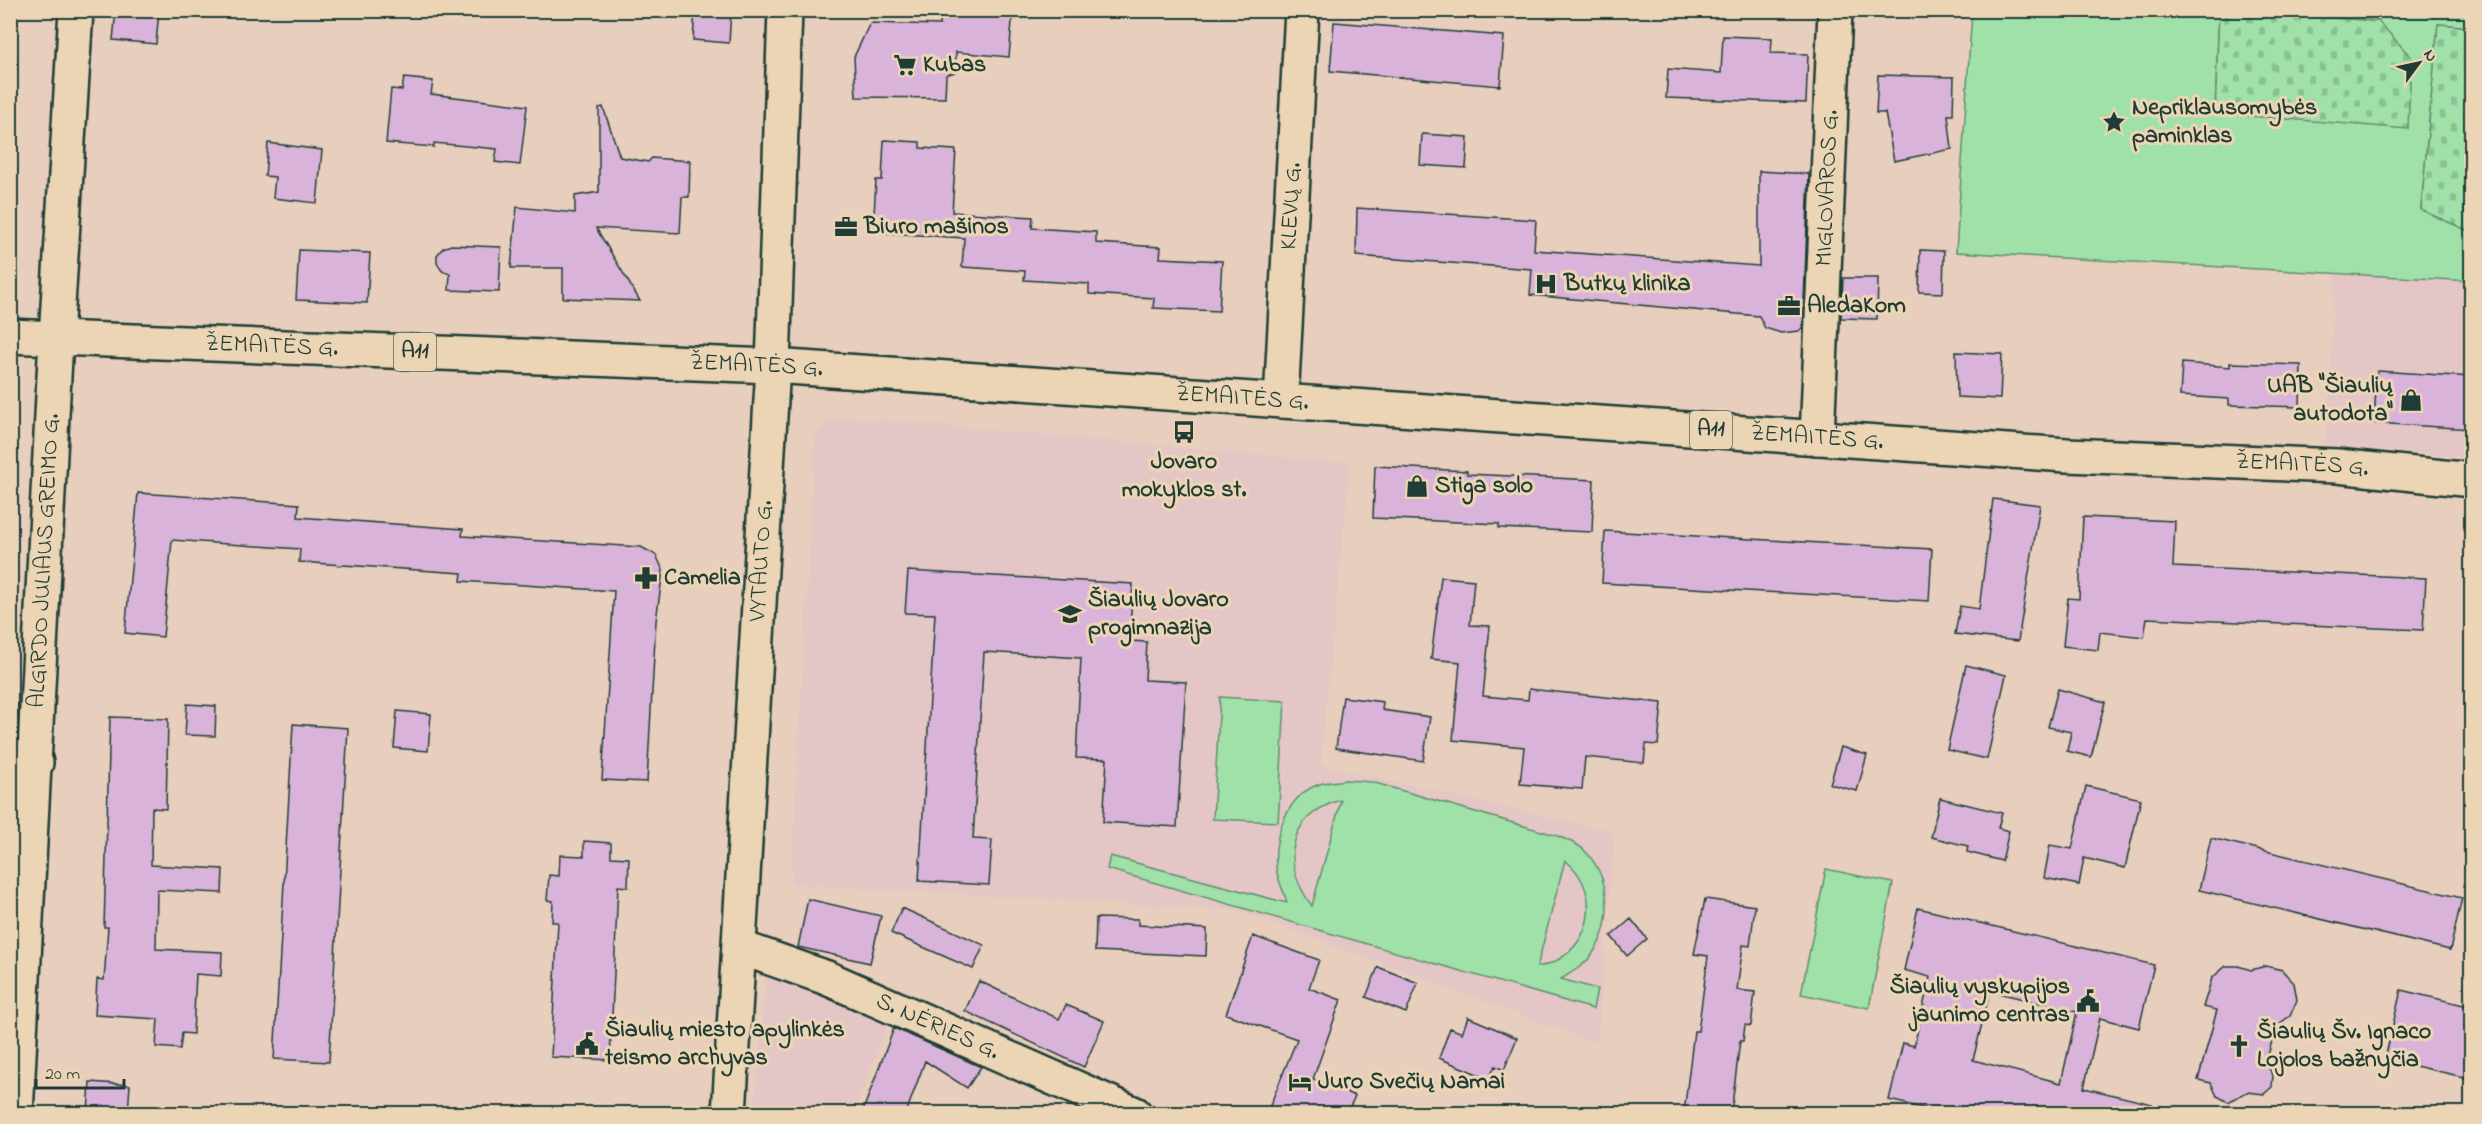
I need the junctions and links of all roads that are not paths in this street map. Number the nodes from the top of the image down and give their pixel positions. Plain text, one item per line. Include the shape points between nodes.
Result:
1 (76, 10) edge
2 (785, 10) edge
3 (1302, 10) edge
4 (1835, 10) edge
5 (10, 336) edge
6 (56, 338) junction
7 (773, 366) junction
8 (1281, 401) junction
9 (1817, 438) junction
10 (2472, 480) edge
11 (23, 762) edge
12 (739, 947) junction
13 (16, 1113) edge
14 (729, 1113) edge
15 (1135, 1113) edge

1 - 6 main road, ALGIRDO JULIAUS GREIMO G.
2 - 7 main road, VYTAUTO G.
3 - 8 main road, KLEVŲ G.
4 - 9 main road, MIGLOVAROS G.
5 - 6 main road, ŽEMAITĖS G.
6 - 7 main road, ŽEMAITĖS G. / A11
6 - 11 main road, ALGIRDO JULIAUS GREIMO G.
7 - 8 main road, ŽEMAITĖS G. / A11
7 - 12 main road, VYTAUTO G.
8 - 9 main road, ŽEMAITĖS G. / A11
9 - 10 main road, ŽEMAITĖS G. / A11 via 2067,455 2337,466
11 - 13 main road, ALGIRDO JULIAUS GREIMO G.
12 - 14 main road, VYTAUTO G.
12 - 15 main road, S. NĖRIES G. via 827,978

